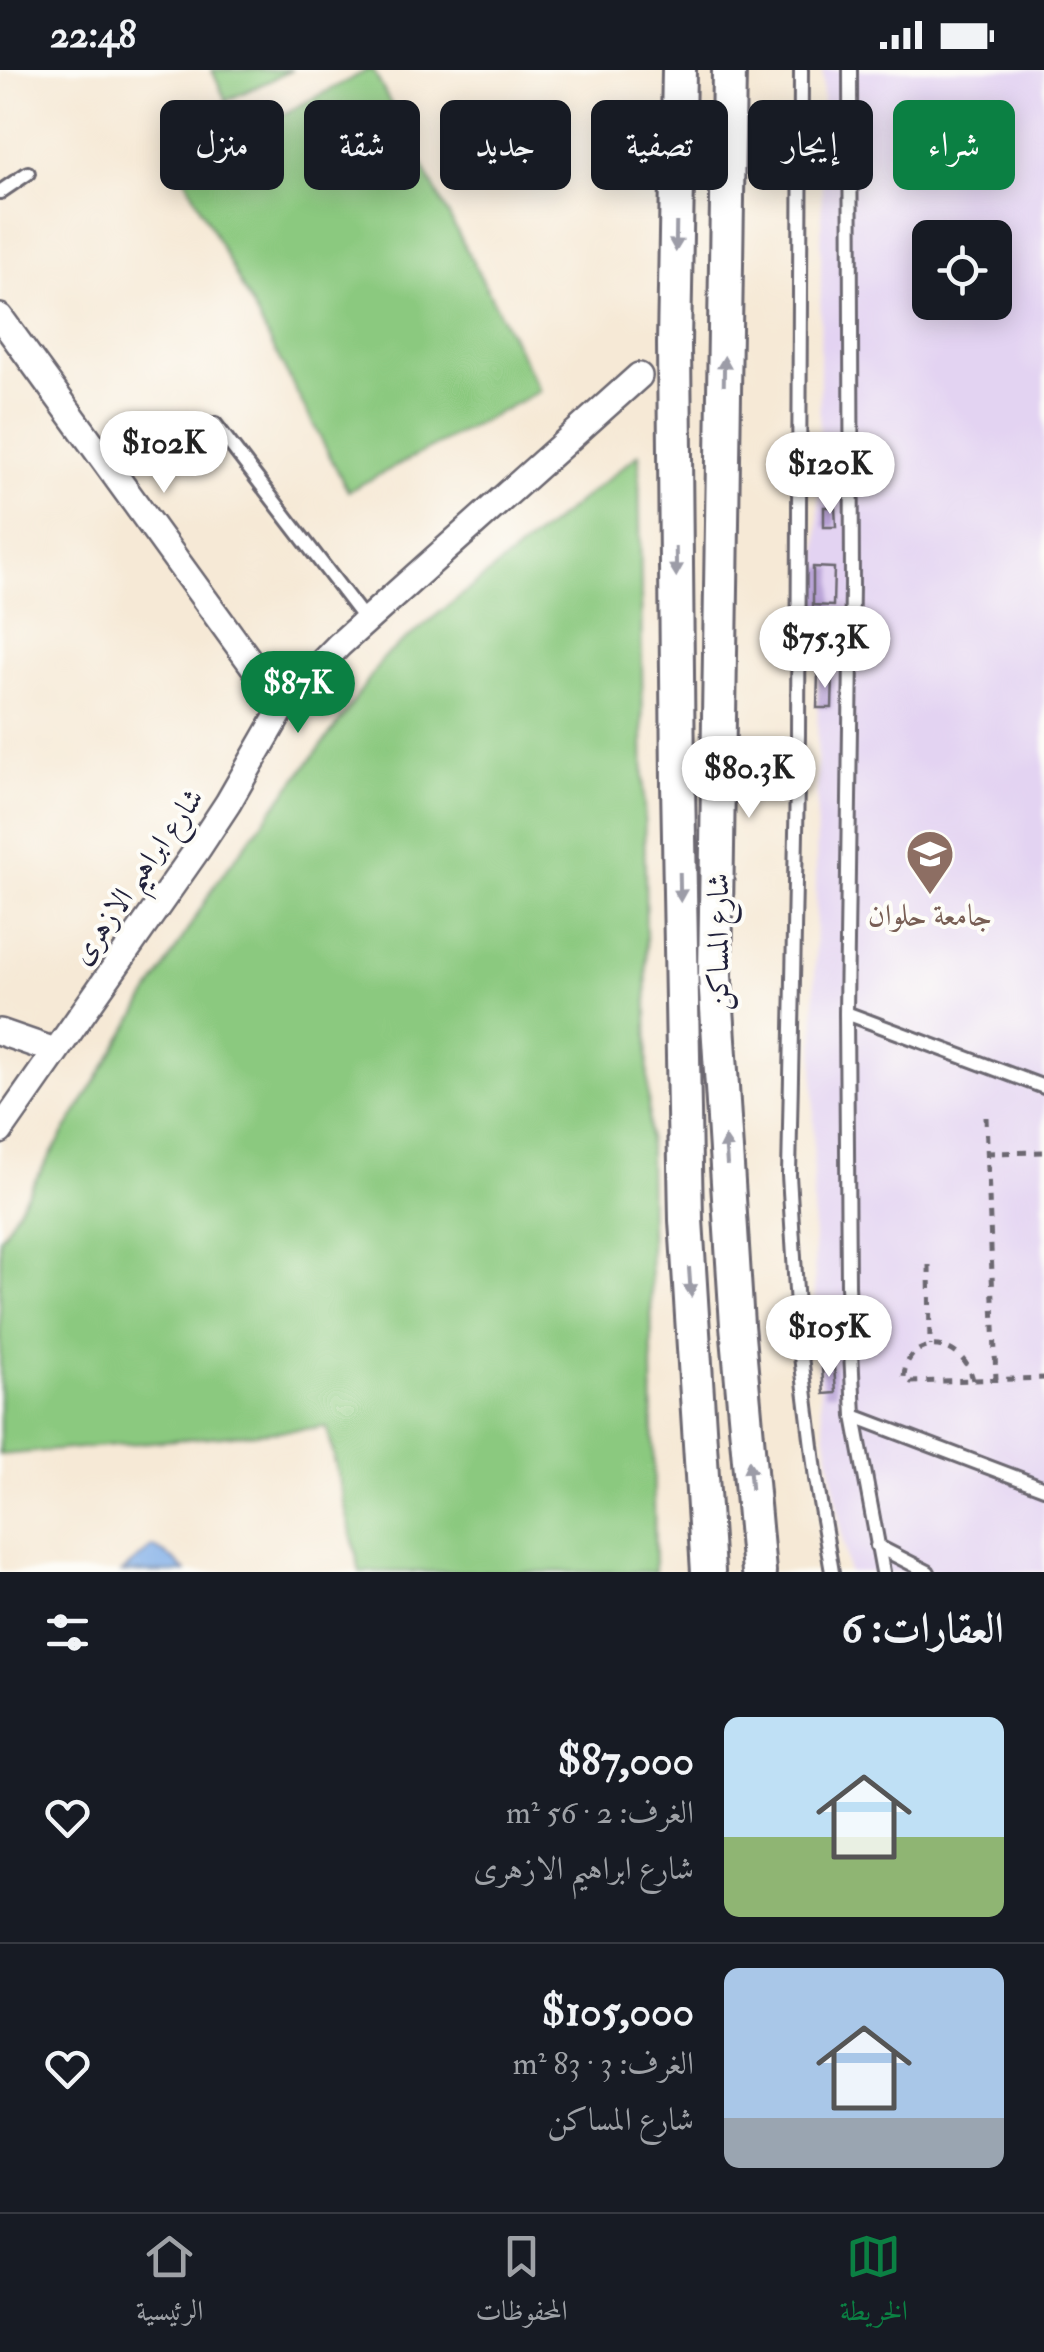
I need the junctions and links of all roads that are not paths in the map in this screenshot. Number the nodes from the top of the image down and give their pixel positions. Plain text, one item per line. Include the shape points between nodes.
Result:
1 (679, 70) edge
2 (729, 70) edge
3 (801, 70) edge
4 (850, 70) edge
5 (28, 173) dead end
6 (0, 192) edge
7 (0, 317) edge
8 (638, 376) dead end
9 (215, 424) dead end
10 (366, 621) junction
11 (283, 707) junction
12 (846, 1013) junction
13 (0, 1032) edge
14 (55, 1050) junction
15 (1044, 1087) edge
16 (0, 1131) edge
17 (854, 1416) junction
18 (1044, 1488) edge
19 (877, 1546) junction
20 (708, 1572) edge
21 (759, 1572) edge
22 (832, 1572) edge
23 (883, 1572) edge
24 (928, 1572) edge

1 -> 20 street, شارع المساكن via 674,344 686,1220
21 -> 2 street, شارع المساكن via 715,976
3 - 22 lane via 789,1175 798,1340
4 - 12 lane
5 - 6 lane
7 - 11 street
8 - 10 street, شارع ابراهيم الازهرى
9 - 10 lane
10 - 11 street, شارع ابراهيم الازهرى
11 - 14 street, شارع ابراهيم الازهرى via 197,850
12 - 15 lane
12 - 17 lane
13 - 14 street
14 - 16 street, شارع ابراهيم الازهرى
17 - 18 lane
17 - 19 lane
19 - 23 lane
19 - 24 lane

